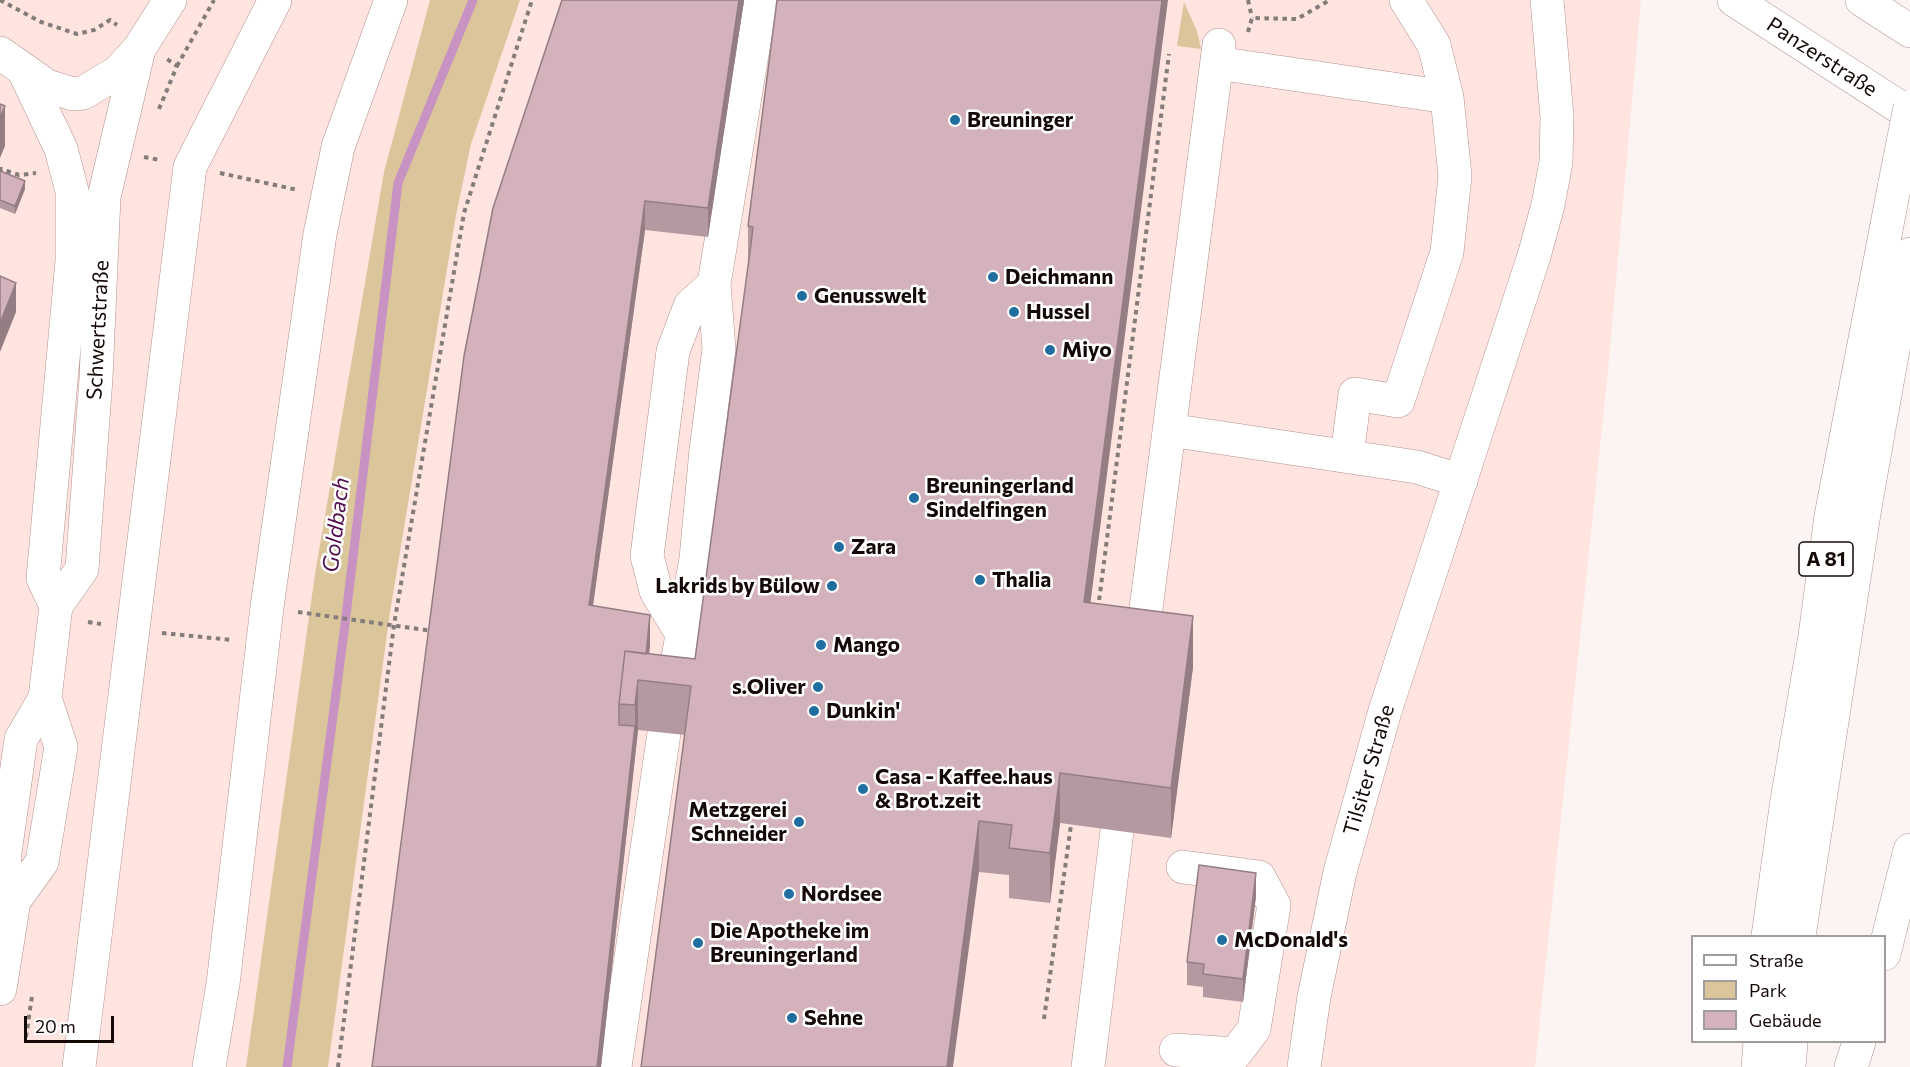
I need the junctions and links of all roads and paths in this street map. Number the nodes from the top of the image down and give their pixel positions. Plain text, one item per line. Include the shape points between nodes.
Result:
1 (0, 0) edge
2 (170, 0) edge
3 (214, 0) edge
4 (275, 0) edge
5 (391, 0) edge
6 (532, 0) edge
7 (761, 0) edge
8 (1248, 0) edge
9 (1330, 0) edge
10 (1406, 0) edge
11 (1547, 0) edge
12 (1734, 0) edge
13 (1862, 0) edge
14 (1252, 18) junction
15 (1910, 31) edge
16 (141, 46) junction
17 (0, 53) edge
18 (1169, 54) dead end
19 (1218, 54) junction
20 (177, 66) dead end
21 (25, 73) junction
22 (1447, 97) junction
23 (1910, 107) edge
24 (1910, 114) edge
25 (142, 157) dead end
26 (190, 167) junction
27 (0, 172) edge
28 (37, 172) dead end
29 (328, 196) junction
30 (1910, 254) edge
31 (714, 284) junction
32 (1169, 430) junction
33 (1347, 456) junction
34 (1461, 481) junction
35 (56, 606) junction
36 (314, 614) dead end
37 (1097, 618) edge
38 (88, 622) dead end
39 (394, 625) junction
40 (132, 629) junction
41 (433, 631) edge
42 (682, 634) junction
43 (263, 644) junction
44 (1139, 660) edge
45 (1071, 825) dead end
46 (1117, 831) dead end
47 (1910, 850) edge
48 (1183, 867) dead end
49 (1768, 935) edge
50 (1799, 935) edge
51 (1886, 946) edge
52 (0, 989) edge
53 (1044, 1019) dead end
54 (1760, 1043) edge
55 (1791, 1043) edge
56 (1858, 1043) edge
57 (1176, 1050) dead end
58 (79, 1067) edge
59 (209, 1067) edge
60 (338, 1067) edge
61 (615, 1067) edge
62 (1088, 1067) edge
63 (1304, 1067) edge
64 (1758, 1067) edge
65 (1789, 1067) edge
66 (1851, 1067) edge

1 - 16 path via 41,22 77,34 110,20
2 - 16 main road, Schwertstraße
3 - 20 path
4 - 26 main road
5 - 29 main road via 338,147
6 - 39 path via 464,213
7 - 31 main road
8 - 14 path
9 - 14 path via 1297,19
10 - 22 main road via 1434,45
11 - 34 main road, Tilsiter Straße via 1557,117 1556,162 1544,221
12 - 24 main road, Panzerstraße
13 - 15 main road
14 - 19 path via 1245,42
16 - 21 main road, Schwertstraße via 106,81 83,93 56,89
16 - 35 main road, Schwertstraße via 104,197 82,569
17 - 21 main road, Schwertstraße
18 - 37 path
19 - 22 main road
19 - 32 main road
21 - 35 main road, Schwertstraße via 61,149 72,191 72,261 43,578
22 - 33 main road via 1455,176 1447,252 1398,400 1355,394
23 - 49 main road, A 81, bridge via 1831,516
25 - 26 path
26 - 29 path
26 - 40 main road
27 - 28 path
29 - 43 main road
30 - 50 main road, A 81 via 1865,507
31 - 42 main road via 719,349 696,559
31 - 42 main road via 690,306 673,351 647,556 656,591
32 - 33 main road
32 - 44 main road
33 - 34 main road via 1417,467
34 - 63 main road, Tilsiter Straße via 1384,711 1340,872
35 - 52 main road, Schwertstraße via 45,698 61,747 42,862 14,900
36 - 39 path
38 - 40 path
39 - 41 path
39 - 60 path
40 - 43 path
40 - 58 main road
42 - 61 main road
43 - 59 main road via 223,984
45 - 53 path
46 - 62 main road
47 - 51 main road
48 - 57 main road via 1259,878 1274,905 1254,1029 1235,1054
54 - 64 main road
55 - 65 main road
56 - 66 main road

